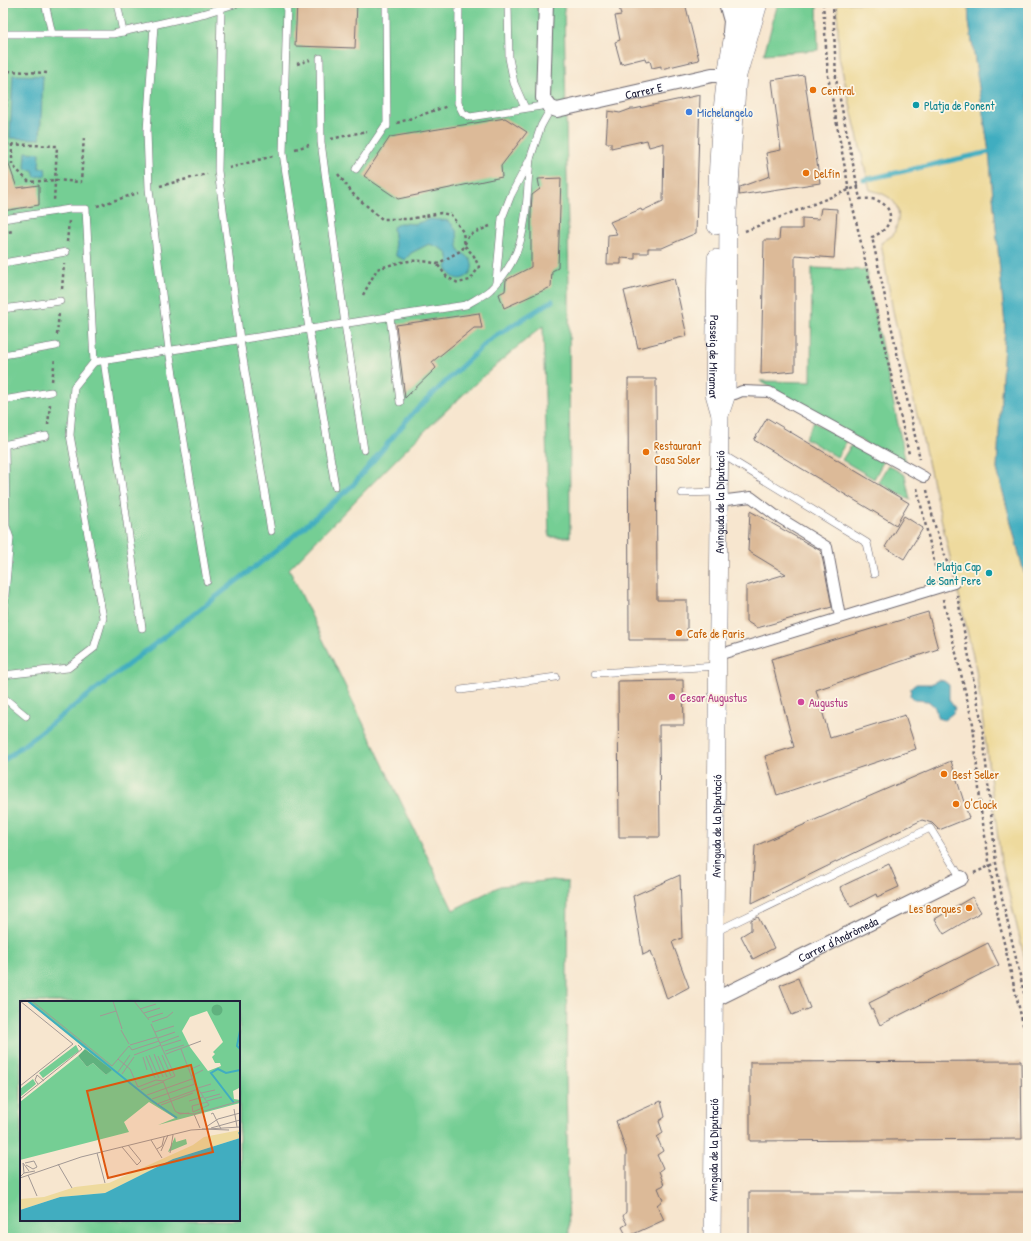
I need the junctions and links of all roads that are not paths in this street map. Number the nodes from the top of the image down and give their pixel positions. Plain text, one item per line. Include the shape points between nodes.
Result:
1 (45, 3) edge
2 (117, 3) edge
3 (238, 3) edge
4 (288, 3) edge
5 (386, 3) edge
6 (460, 3) edge
7 (508, 3) edge
8 (546, 3) edge
9 (726, 3) edge
10 (740, 3) edge
11 (750, 3) edge
12 (759, 3) edge
13 (221, 9) junction
14 (154, 25) junction
15 (123, 32) junction
16 (3, 34) edge
17 (52, 34) junction
18 (737, 50) junction
19 (320, 58) road end
20 (725, 78) junction
21 (549, 107) junction
22 (525, 108) junction
23 (530, 159) junction
24 (356, 169) dead end
25 (3, 219) edge
26 (66, 252) road end
27 (3, 263) edge
28 (496, 282) junction
29 (60, 301) road end
30 (3, 309) edge
31 (390, 317) junction
32 (345, 324) junction
33 (309, 329) junction
34 (240, 340) junction
35 (56, 346) road end
36 (169, 350) junction
37 (3, 355) edge
38 (104, 360) junction
39 (94, 362) junction
40 (51, 392) road end
41 (735, 394) dead end
42 (3, 400) edge
43 (400, 402) dead end
44 (720, 415) junction
45 (46, 436) road end
46 (4, 444) edge
47 (364, 450) dead end
48 (720, 453) junction
49 (924, 477) dead end
50 (335, 486) dead end
51 (682, 493) dead end
52 (719, 497) junction
53 (271, 531) dead end
54 (874, 574) dead end
55 (207, 581) dead end
56 (954, 583) dead end
57 (840, 617) junction
58 (3, 618) edge
59 (142, 628) dead end
60 (718, 661) junction
61 (596, 673) dead end
62 (3, 675) edge
63 (556, 677) dead end
64 (461, 690) dead end
65 (3, 697) edge
66 (26, 716) dead end
67 (961, 878) joint
68 (715, 932) junction
69 (714, 1000) junction
70 (712, 1238) edge

1 - 17 lane
2 - 15 lane
3 - 13 lane
4 - 33 lane via 283,153
5 - 24 lane via 386,126
6 - 22 lane via 458,103 463,113 470,117
7 - 22 lane via 509,58 514,83
8 - 21 street via 543,98
9 - 18 street, Passeig de Miramar
10 - 18 street, Passeig de Miramar
11 - 18 street, Passeig de Miramar
12 - 18 street, Passeig de Miramar
13 - 14 lane
13 - 34 lane via 218,171
14 - 15 lane
14 - 36 lane via 147,131 149,189
15 - 17 lane
16 - 17 lane
18 - 20 street, Passeig de Miramar
19 - 32 lane via 322,154
20 - 21 street, Carrer E via 557,110
20 - 44 street, Passeig de Miramar via 728,211 727,394
20 - 44 street, Passeig de Miramar via 716,183 714,394
21 - 22 lane
21 - 23 lane
23 - 28 lane via 511,194 501,221
23 - 28 lane via 523,234 513,261
25 - 39 lane via 86,209
26 - 27 lane
28 - 31 lane via 489,290 466,305
29 - 30 lane
31 - 32 lane
31 - 43 lane
32 - 33 lane
32 - 47 lane
33 - 34 lane
33 - 50 lane
34 - 36 lane
34 - 53 lane
35 - 37 lane
36 - 38 lane
36 - 55 lane
38 - 39 lane
38 - 59 lane
39 - 62 lane via 74,387 70,435 103,618 94,648 68,668
40 - 42 lane
41 - 49 street via 742,391 769,392
44 - 48 street, Avinguda de la Diputació
45 - 46 lane
46 - 58 lane via 6,526 10,538
48 - 52 street, Avinguda de la Diputació
48 - 54 lane via 867,543
51 - 52 lane
52 - 57 street via 750,498 827,547
52 - 60 street, Avinguda de la Diputació
56 - 57 street
57 - 60 street
60 - 61 lane
60 - 68 street, Avinguda de la Diputació
63 - 64 lane
65 - 66 lane
67 - 68 lane via 930,828
67 - 69 street, Carrer d'Andròmeda
68 - 69 street, Avinguda de la Diputació
69 - 70 street, Avinguda de la Diputació

